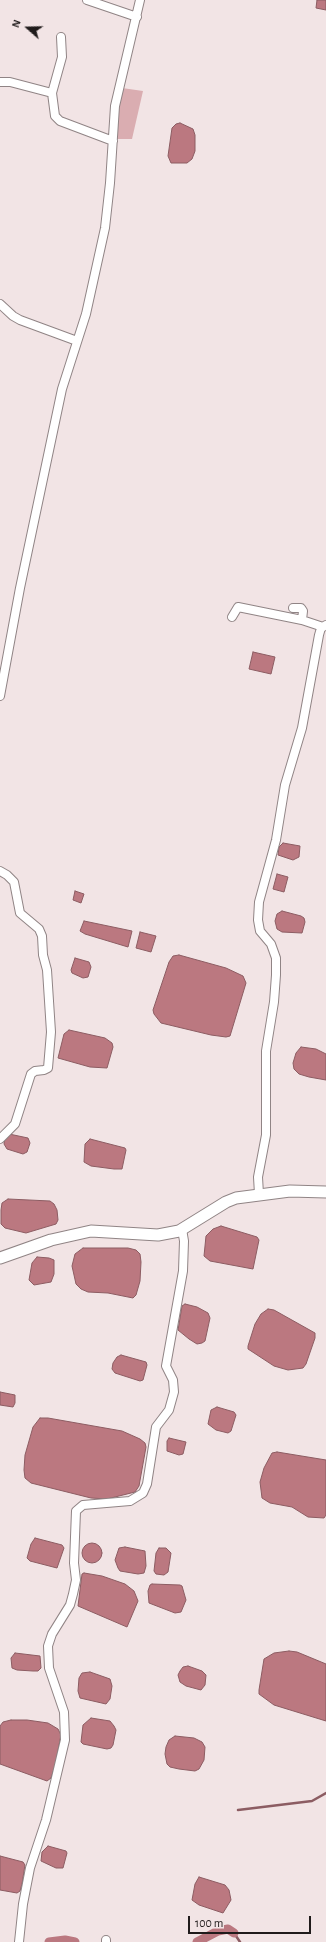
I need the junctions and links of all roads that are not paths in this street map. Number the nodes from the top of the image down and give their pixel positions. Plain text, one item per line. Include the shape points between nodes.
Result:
1 (87, 0) edge
2 (140, 0) edge
3 (136, 17) junction
4 (61, 37) dead end
5 (0, 82) edge
6 (52, 93) junction
7 (112, 141) junction
8 (0, 304) edge
9 (77, 342) junction
10 (293, 608) dead end
11 (232, 617) dead end
12 (302, 620) junction
13 (324, 626) edge
14 (0, 696) edge
15 (0, 871) edge
16 (0, 1139) edge
17 (326, 1192) edge
18 (259, 1194) junction
19 (182, 1229) junction
20 (0, 1258) edge
21 (19, 1942) edge

1 - 3 street
2 - 3 street
3 - 7 street via 115,106
4 - 6 street via 62,57
5 - 6 street via 10,82
6 - 7 street via 55,116 60,121
7 - 9 street via 105,228 86,314
8 - 9 street via 20,320
9 - 14 street via 66,372 55,418
10 - 12 street via 301,608
11 - 12 street via 238,607
12 - 13 street
13 - 18 street via 319,635 299,743 285,785 276,840 259,902 260,931 272,944 276,958 274,1002 266,1051 266,1135 258,1177
15 - 16 street via 14,882 20,913 39,929 42,936 51,1032 48,1068 30,1074 15,1124
17 - 18 main road via 290,1191
18 - 19 main road via 226,1202
19 - 20 main road via 158,1235 91,1231 51,1240
19 - 21 street via 183,1271 166,1366 173,1380 174,1392 170,1410 156,1427 153,1436 147,1484 143,1493 130,1501 83,1505 76,1511 76,1580 70,1605 52,1634 48,1646 49,1668 64,1712 65,1740 46,1820 30,1868

